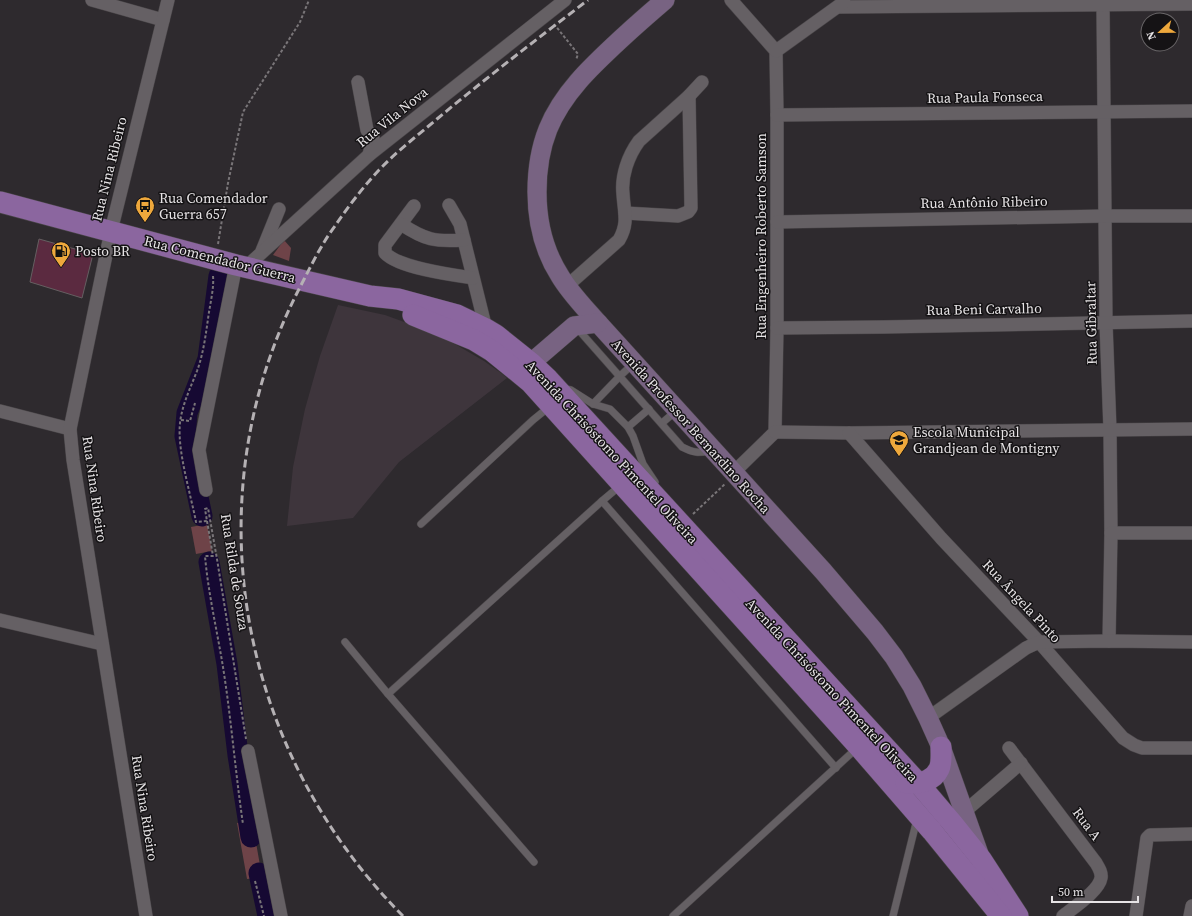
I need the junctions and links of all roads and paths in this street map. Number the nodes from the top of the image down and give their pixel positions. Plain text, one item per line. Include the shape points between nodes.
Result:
1 (92, 0) edge
2 (168, 0) edge
3 (309, 0) edge
4 (565, 0) edge
5 (665, 0) edge
6 (731, 0) edge
7 (1005, 3) edge
8 (842, 4) edge
9 (1192, 4) edge
10 (1104, 5) junction
11 (546, 14) junction
12 (163, 20) junction
13 (776, 51) junction
14 (581, 78) junction
15 (358, 82) dead end
16 (702, 82) dead end
17 (689, 96) junction
18 (1105, 111) junction
19 (1192, 111) edge
20 (778, 115) junction
21 (369, 155) junction
22 (0, 202) edge
23 (449, 205) dead end
24 (414, 206) dead end
25 (279, 209) dead end
26 (624, 214) junction
27 (1106, 216) junction
28 (1192, 216) edge
29 (777, 222) junction
30 (401, 224) junction
31 (110, 231) junction
32 (464, 240) junction
33 (262, 253) junction
34 (227, 262) junction
35 (473, 278) junction
36 (572, 293) junction
37 (370, 296) junction
38 (1192, 321) edge
39 (598, 323) junction
40 (1106, 323) junction
41 (574, 326) junction
42 (777, 328) junction
43 (486, 329) junction
44 (635, 363) junction
45 (530, 372) junction
46 (620, 376) junction
47 (553, 396) junction
48 (594, 404) junction
49 (649, 409) junction
50 (678, 409) junction
51 (0, 411) edge
52 (181, 420) junction
53 (190, 421) dead end
54 (662, 423) junction
55 (628, 427) junction
56 (70, 429) junction
57 (1192, 429) edge
58 (1110, 430) junction
59 (775, 432) junction
60 (849, 433) junction
61 (714, 450) junction
62 (735, 473) junction
63 (622, 484) junction
64 (206, 490) dead end
65 (602, 501) junction
66 (660, 503) junction
67 (207, 520) junction
68 (421, 524) dead end
69 (681, 526) junction
70 (1111, 533) junction
71 (1192, 533) edge
72 (0, 620) edge
73 (1109, 641) junction
74 (345, 642) dead end
75 (1039, 642) junction
76 (1192, 642) edge
77 (102, 644) junction
78 (388, 694) junction
79 (928, 718) junction
80 (941, 747) junction
81 (1009, 748) dead end
82 (1192, 748) edge
83 (248, 751) joint
84 (863, 752) junction
85 (1021, 764) junction
86 (836, 768) junction
87 (918, 783) junction
88 (964, 812) junction
89 (918, 815) junction
90 (243, 824) dead end
91 (1192, 834) edge
92 (981, 859) junction
93 (534, 862) dead end
94 (255, 881) dead end
95 (1192, 906) edge
96 (146, 916) edge
97 (264, 916) edge
98 (281, 916) edge
99 (673, 916) edge
100 (893, 916) edge
101 (1002, 916) edge
102 (1018, 916) edge
103 (1063, 916) edge
104 (1136, 916) edge
105 (1190, 916) edge

1 - 12 street
2 - 12 street, Rua Nina Ribeiro
3 - 34 path via 300,22 243,112 228,183
4 - 11 street, Rua Vila Nova
5 - 14 main road, Avenida Professor Bernardino Rocha
6 - 13 street
7 - 8 street
7 - 10 street
8 - 13 street
9 - 10 street
10 - 18 street, Rua Gibraltar
11 - 14 path via 578,54 575,64
11 - 21 street, Rua Vila Nova
12 - 31 street, Rua Nina Ribeiro
13 - 20 street, Rua Engenheiro Roberto Samson
14 - 36 main road, Avenida Professor Bernardino Rocha via 557,110 542,147 537,174 539,220 545,244 559,276
15 - 21 street via 367,130 373,138
16 - 17 street
17 - 26 street via 639,141 633,150 627,162 622,192
17 - 26 street via 691,208 678,216
18 - 19 street, Rua Paula Fonseca
18 - 20 street, Rua Paula Fonseca
18 - 27 street, Rua Gibraltar
20 - 29 street, Rua Engenheiro Roberto Samson
21 - 33 street, Rua Vila Nova
22 - 31 main road, Rua Comendador Guerra
23 - 32 street via 460,224
24 - 30 street
25 - 33 street
26 - 36 street via 625,231
27 - 28 street, Rua Antônio Ribeiro
27 - 29 street, Rua Antônio Ribeiro
27 - 40 street, Rua Gibraltar
29 - 42 street, Rua Engenheiro Roberto Samson
30 - 32 street via 417,234 432,239
30 - 35 street via 385,245 385,253 394,260 419,268
31 - 34 main road, Rua Comendador Guerra
31 - 56 street, Rua Nina Ribeiro
32 - 35 street
33 - 34 street, Rua Vila Nova
34 - 37 main road, Rua Comendador Guerra
34 - 52 path, Rua Rilda de Souza via 206,274 214,276 204,343
34 - 64 street via 199,450
35 - 43 street
36 - 39 main road, Avenida Professor Bernardino Rocha
36 - 41 main road via 578,307
37 - 43 main road, Avenida Chrisóstomo Pimentel Oliveira via 398,299 445,311
37 - 45 main road, Avenida Chrisóstomo Pimentel Oliveira via 474,340
38 - 40 street, Rua Beni Carvalho
39 - 41 main road
39 - 44 main road, Avenida Professor Bernardino Rocha
40 - 42 street, Rua Beni Carvalho
40 - 58 street, Rua Gibraltar
41 - 45 main road
41 - 46 lane
42 - 59 street, Rua Engenheiro Roberto Samson
43 - 45 main road, Avenida Chrisóstomo Pimentel Oliveira
44 - 46 lane
44 - 50 main road, Avenida Professor Bernardino Rocha
45 - 47 main road, Avenida Chrisóstomo Pimentel Oliveira
46 - 48 lane
46 - 49 lane
47 - 48 lane via 571,390
47 - 63 main road, Avenida Chrisóstomo Pimentel Oliveira
47 - 66 main road, Avenida Chrisóstomo Pimentel Oliveira
47 - 68 lane via 533,420
48 - 55 lane via 610,409
49 - 54 lane
49 - 55 lane
50 - 54 lane
50 - 61 main road, Avenida Professor Bernardino Rocha
51 - 56 street
52 - 53 path
52 - 67 path, Rua Rilda de Souza via 183,458 196,522
54 - 61 lane via 682,447 702,453
55 - 66 lane via 643,464 658,490
56 - 77 street, Rua Nina Ribeiro
57 - 58 street
58 - 60 street
58 - 70 street, Rua Gibraltar
59 - 60 street
59 - 62 street
60 - 75 street, Rua Ângela Pinto
61 - 62 main road, Avenida Professor Bernardino Rocha
62 - 69 path
62 - 79 main road, Avenida Professor Bernardino Rocha via 875,632 912,686
63 - 65 lane
63 - 84 main road, Avenida Chrisóstomo Pimentel Oliveira
65 - 78 lane
65 - 86 lane
66 - 69 main road, Avenida Chrisóstomo Pimentel Oliveira
67 - 83 path, Rua Rilda de Souza via 205,509 208,508
67 - 90 path via 213,556 205,556 206,565 222,660
69 - 87 main road, Avenida Chrisóstomo Pimentel Oliveira
70 - 71 street
70 - 73 street, Rua Gibraltar
72 - 77 street
73 - 75 street
73 - 76 street
74 - 78 lane
75 - 79 street via 1026,648
75 - 82 street, Rua Ângela Pinto via 1123,738 1142,748
77 - 96 street, Rua Nina Ribeiro
78 - 93 lane
79 - 80 main road, Avenida Professor Bernardino Rocha
80 - 87 main road via 940,768 927,781
80 - 88 main road, Avenida Professor Bernardino Rocha
81 - 85 street, Rua A
83 - 98 street
84 - 86 lane
84 - 87 main road via 899,781
84 - 89 main road, Avenida Chrisóstomo Pimentel Oliveira
85 - 88 street
85 - 103 street, Rua A via 1100,870 1101,878 1097,887
86 - 99 lane
87 - 92 main road, Avenida Chrisóstomo Pimentel Oliveira
88 - 92 main road, Avenida Professor Bernardino Rocha
89 - 100 lane
89 - 101 main road, Avenida Chrisóstomo Pimentel Oliveira
91 - 104 street via 1150,835 1147,838
92 - 102 main road, Avenida Chrisóstomo Pimentel Oliveira
94 - 97 path
95 - 105 street

